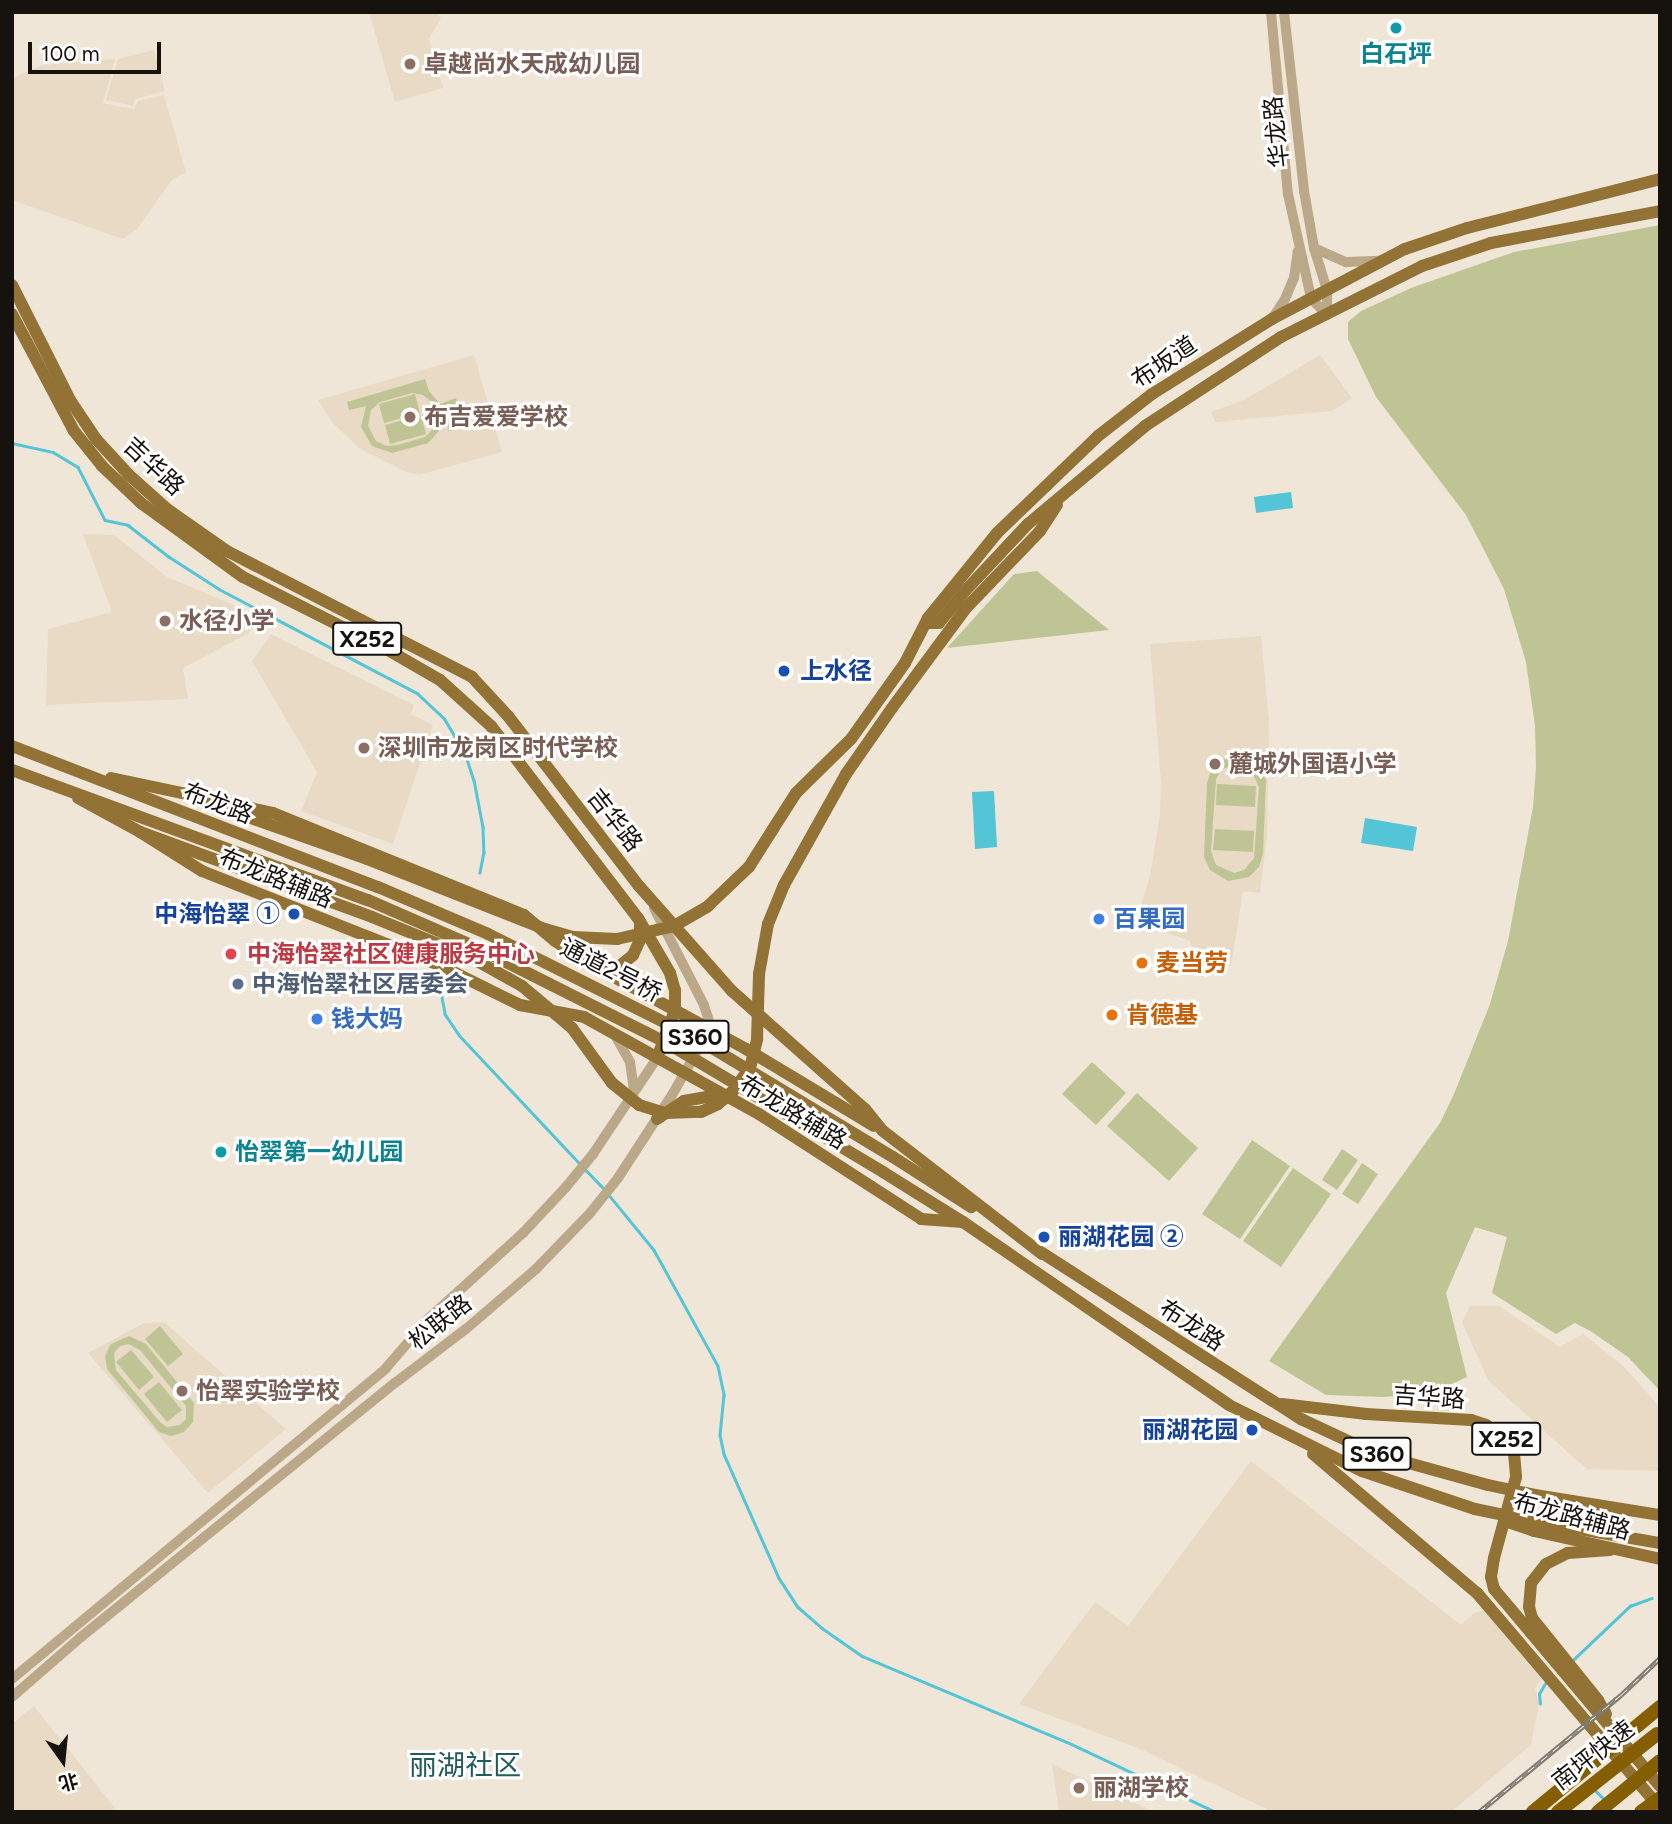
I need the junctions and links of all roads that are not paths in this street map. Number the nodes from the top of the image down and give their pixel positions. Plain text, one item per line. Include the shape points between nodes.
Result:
1 (1270, 12) edge
2 (1284, 12) edge
3 (1660, 179) edge
4 (1660, 211) edge
5 (1299, 244) junction
6 (1314, 248) junction
7 (1380, 261) junction
8 (12, 285) edge
9 (1327, 290) junction
10 (1311, 299) junction
11 (12, 314) edge
12 (1327, 314) junction
13 (1272, 319) junction
14 (1059, 500) junction
15 (933, 621) junction
16 (12, 746) edge
17 (12, 770) edge
18 (84, 773) junction
19 (60, 786) junction
20 (205, 798) junction
21 (140, 832) junction
22 (639, 886) junction
23 (638, 918) junction
24 (488, 934) joint
25 (480, 949) joint
26 (603, 972) junction
27 (675, 1010) junction
28 (710, 1029) junction
29 (615, 1035) junction
30 (657, 1058) junction
31 (685, 1075) junction
32 (634, 1092) junction
33 (738, 1102) junction
34 (657, 1119) junction
35 (883, 1131) junction
36 (892, 1157) joint
37 (883, 1172) joint
38 (963, 1222) junction
39 (1042, 1254) junction
40 (1273, 1402) junction
41 (1299, 1442) junction
42 (1660, 1516) edge
43 (1536, 1526) junction
44 (1660, 1544) edge
45 (1610, 1550) junction
46 (1494, 1558) junction
47 (1660, 1559) edge
48 (1477, 1593) junction
49 (1546, 1654) junction
50 (12, 1679) edge
51 (12, 1697) edge
52 (1660, 1707) edge
53 (1657, 1734) dead end
54 (1660, 1761) edge
55 (1660, 1786) edge
56 (1660, 1798) edge
57 (1660, 1808) edge
58 (1533, 1812) edge
59 (1558, 1812) edge
60 (1598, 1812) edge
61 (1641, 1812) edge

1 - 5 street, 华龙路 via 1288,194
2 - 6 street, 华龙路
3 - 7 main road, 布坂道 via 1467,228
4 - 12 main road, 布坂道 via 1491,243 1422,266
5 - 10 street, 华龙路
5 - 13 street via 1294,278
6 - 7 street via 1346,262
6 - 9 street, 华龙路
7 - 9 main road, 布坂道
8 - 22 main road, 吉华路 / X252 via 71,400 96,439 129,475 167,509 227,551 471,677 508,716
9 - 10 main road, 布坂道
9 - 12 street, 华龙路
10 - 12 street
10 - 13 main road, 布坂道
11 - 23 main road, 吉华路 / X252 via 74,431 102,466 185,538 243,577 388,650 454,690 503,740
12 - 14 main road, 布坂道 via 1280,337 1144,426
13 - 15 main road, 布坂道 via 1152,394 1098,436 998,532
14 - 15 main road, 布坂道 via 1028,524
14 - 21 main road, bridge via 1040,531 966,608 846,774 784,885 768,924 750,1068 733,1091 701,1112 665,1113 639,1105 612,1083 566,1023 522,986 470,957
15 - 20 main road, 布坂道, bridge via 863,723 796,793 749,867 708,906 674,926 617,939 573,937
16 - 18 main road, 布龙路 / S360
17 - 19 main road, 布龙路 / S360
18 - 20 main road
18 - 24 main road, 布龙路 / S360
19 - 21 main road
19 - 25 main road, 布龙路 / S360 via 403,914
20 - 26 main road, 布龙路辅路 via 273,813 477,893 524,915
21 - 29 main road, 布龙路辅路 via 202,870 437,964 520,1005 578,1015
22 - 28 street via 694,985 710,1018
22 - 35 main road, 吉华路 / X252 via 732,991 865,1109
23 - 26 main road via 641,935 636,951 621,966
23 - 27 main road, 吉华路 / X252 via 670,973
24 - 36 main road, 通道2号桥 / S360, bridge via 694,1037
25 - 37 main road, 通道2号桥 / S360, bridge via 667,1043
26 - 27 main road, 布龙路辅路
27 - 28 main road, 布龙路辅路
27 - 30 main road, 吉华路 / X252
28 - 31 street, 松联路
28 - 35 main road, 布龙路辅路
29 - 30 main road, 布龙路辅路
29 - 32 street via 630,1062
30 - 31 main road, 布龙路辅路
30 - 32 street, 松联路
31 - 33 main road, 布龙路辅路
31 - 34 street, 松联路
32 - 50 street, 松联路 via 566,1188 428,1319 386,1368
33 - 34 main road via 695,1098
33 - 38 main road, 布龙路辅路 via 921,1219
34 - 51 street, 松联路 via 591,1212 536,1269
35 - 39 main road, 吉华路 / X252
36 - 39 main road, 布龙路 / S360
37 - 38 main road, 布龙路 / S360
38 - 41 main road, 布龙路 / S360 via 1229,1405
39 - 40 main road, 布龙路 / S360
40 - 42 main road, 布龙路 / S360, bridge via 1376,1454 1488,1485
40 - 46 main road, 吉华路 / X252 via 1366,1414 1471,1420 1497,1430 1511,1446 1516,1477
41 - 43 main road, 布龙路辅路 / S360, bridge via 1362,1471
41 - 48 main road, X252
43 - 44 main road
43 - 45 main road, 布龙路辅路
45 - 47 main road, 布龙路辅路
45 - 49 main road via 1568,1553 1546,1564 1531,1583 1532,1618
46 - 48 main road
46 - 49 main road, 吉华路 / X252 via 1494,1589
48 - 49 main road, X252
49 - 55 main road via 1585,1691
49 - 57 main road, X252 via 1571,1703
52 - 58 highway, bridge
53 - 59 highway, 南坪快速, bridge
54 - 60 highway, 南坪快速, bridge
56 - 61 highway, bridge

